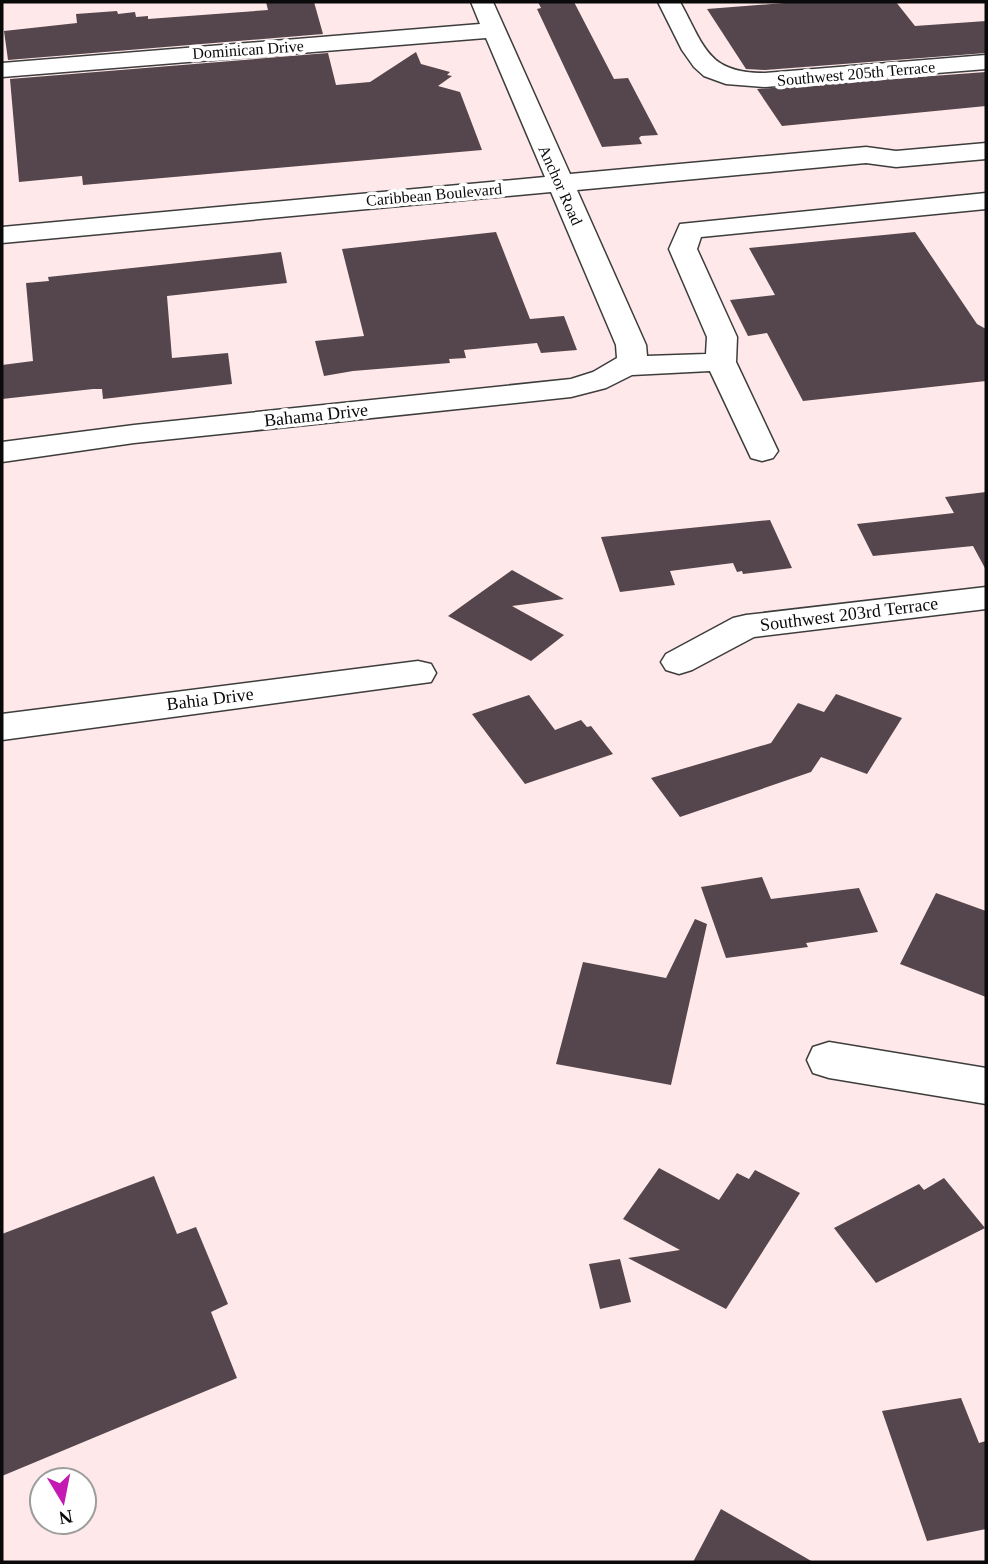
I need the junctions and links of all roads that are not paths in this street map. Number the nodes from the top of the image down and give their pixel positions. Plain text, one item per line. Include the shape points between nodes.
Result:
1 (482, 2) edge
2 (669, 2) edge
3 (494, 30) junction
4 (986, 62) edge
5 (2, 70) edge
6 (986, 136) edge
7 (986, 152) edge
8 (866, 155) junction
9 (559, 182) junction
10 (986, 201) edge
11 (2, 235) edge
12 (721, 362) junction
13 (626, 366) junction
14 (762, 451) dead end
15 (2, 452) edge
16 (986, 598) edge
17 (679, 662) dead end
18 (418, 673) dead end
19 (2, 727) edge
20 (829, 1060) dead end
21 (986, 1086) edge

1 - 3 street, Anchor Road
2 - 4 street, Southwest 205th Terrace via 705,65 725,78 765,80
3 - 5 street, Dominican Drive
3 - 9 street, Anchor Road
6 - 8 street, Caribbean Boulevard via 892,145
7 - 8 street, Caribbean Boulevard via 896,159
8 - 9 street, Caribbean Boulevard
9 - 11 street, Caribbean Boulevard
9 - 13 street, Anchor Road via 631,345 632,360
10 - 12 street via 690,230 683,249 722,337
12 - 13 street
12 - 14 street
13 - 15 street, Bahama Drive via 604,379 571,388
16 - 17 street, Southwest 203rd Terrace via 746,626
18 - 19 street, Bahia Drive
20 - 21 street

